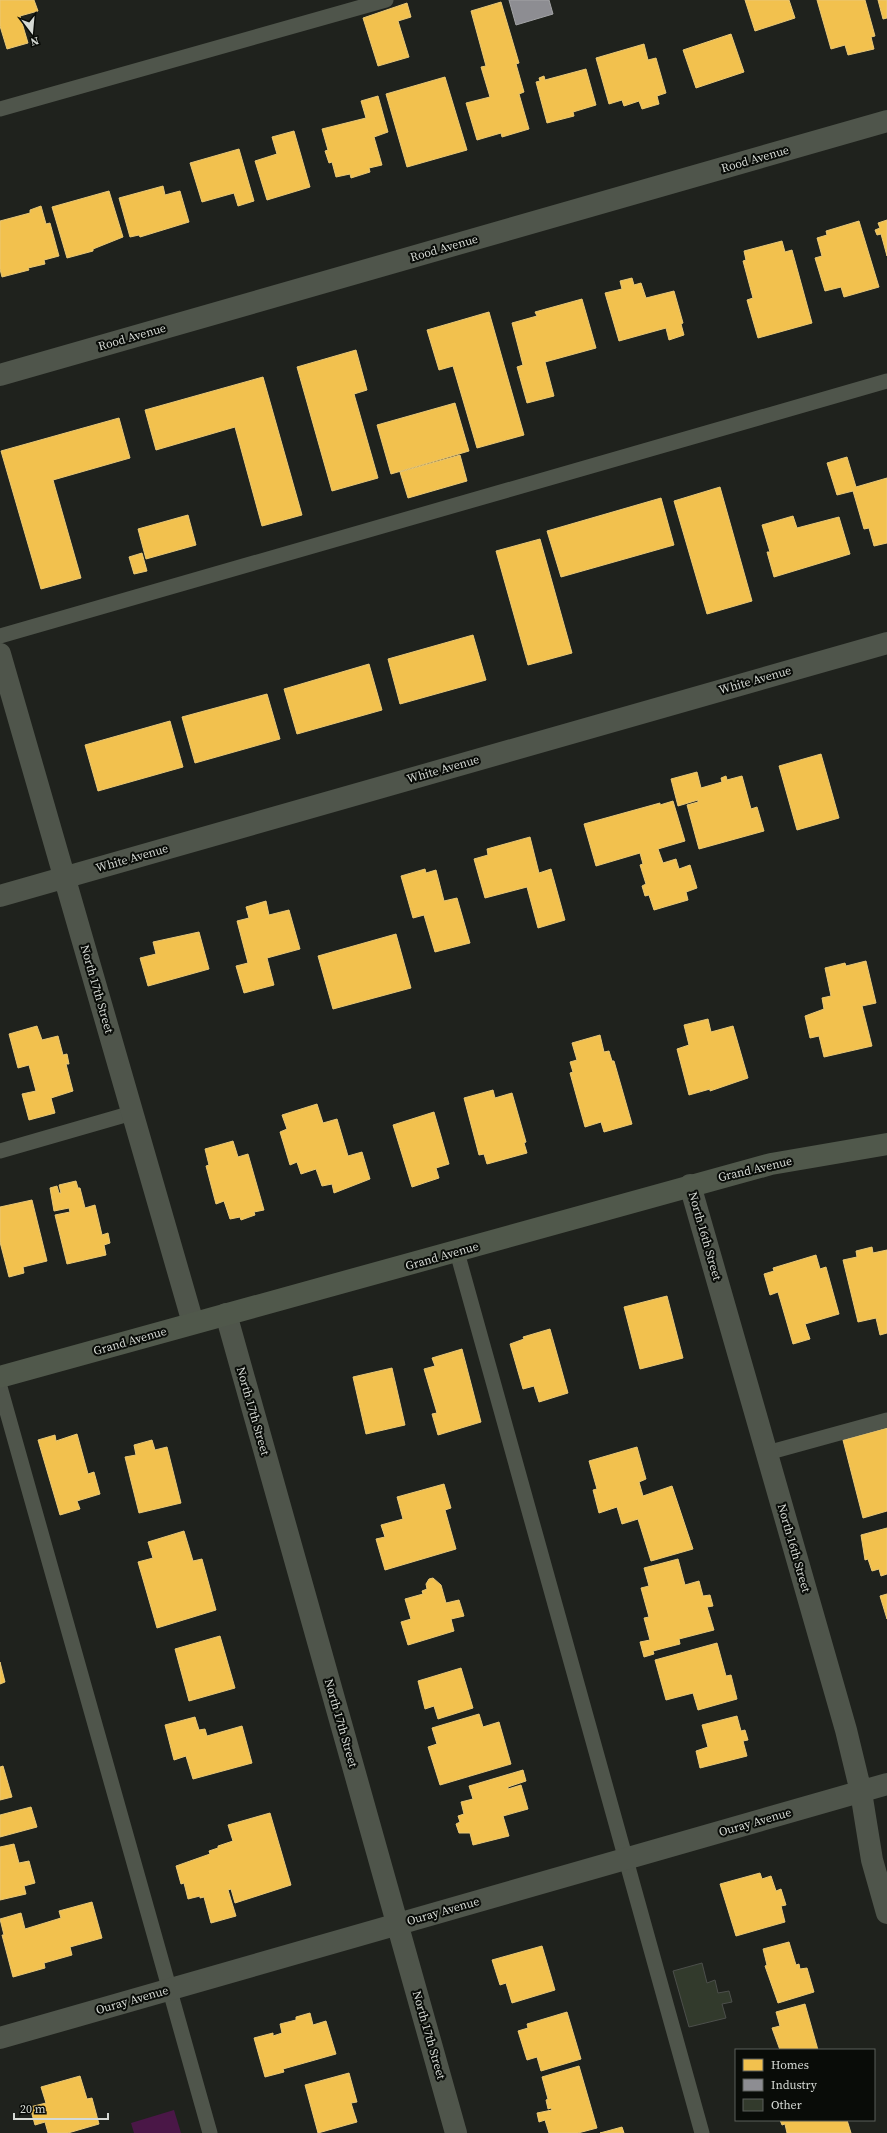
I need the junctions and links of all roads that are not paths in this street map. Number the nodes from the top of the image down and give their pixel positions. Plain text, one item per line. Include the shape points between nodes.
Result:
1 (386, 0) edge
2 (0, 109) edge
3 (887, 121) edge
4 (0, 375) edge
5 (887, 381) edge
6 (0, 636) edge
7 (887, 643) edge
8 (0, 654) edge
9 (64, 878) junction
10 (0, 896) edge
11 (132, 1113) junction
12 (887, 1144) edge
13 (0, 1151) edge
14 (690, 1185) junction
15 (457, 1252) junction
16 (226, 1314) junction
17 (193, 1323) junction
18 (0, 1377) edge
19 (0, 1387) edge
20 (887, 1420) edge
21 (767, 1453) junction
22 (887, 1784) edge
23 (861, 1792) junction
24 (625, 1859) junction
25 (887, 1913) edge
26 (398, 1924) junction
27 (169, 1989) junction
28 (0, 2038) edge
29 (210, 2133) edge
30 (456, 2133) edge
31 (702, 2133) edge

1 - 2 lane
3 - 4 street, Rood Avenue
5 - 6 lane
7 - 9 street, White Avenue
8 - 9 street, North 17th Street
9 - 10 street, White Avenue
9 - 11 street, North 17th Street
11 - 13 lane
11 - 17 street, North 17th Street
12 - 14 street, Grand Avenue via 771,1164
14 - 15 street, Grand Avenue
14 - 21 street, North 16th Street
15 - 16 street, Grand Avenue
15 - 24 lane
16 - 17 street, Grand Avenue
16 - 26 street, North 17th Street
17 - 18 street, Grand Avenue
19 - 27 lane
20 - 21 lane
21 - 23 street, North 16th Street via 846,1730
22 - 23 street, Ouray Avenue
23 - 24 street, Ouray Avenue
23 - 25 street, North 16th Street via 872,1860
24 - 26 street, Ouray Avenue
24 - 31 lane
26 - 27 street, Ouray Avenue
26 - 30 street, North 17th Street
27 - 28 street, Ouray Avenue
27 - 29 lane

